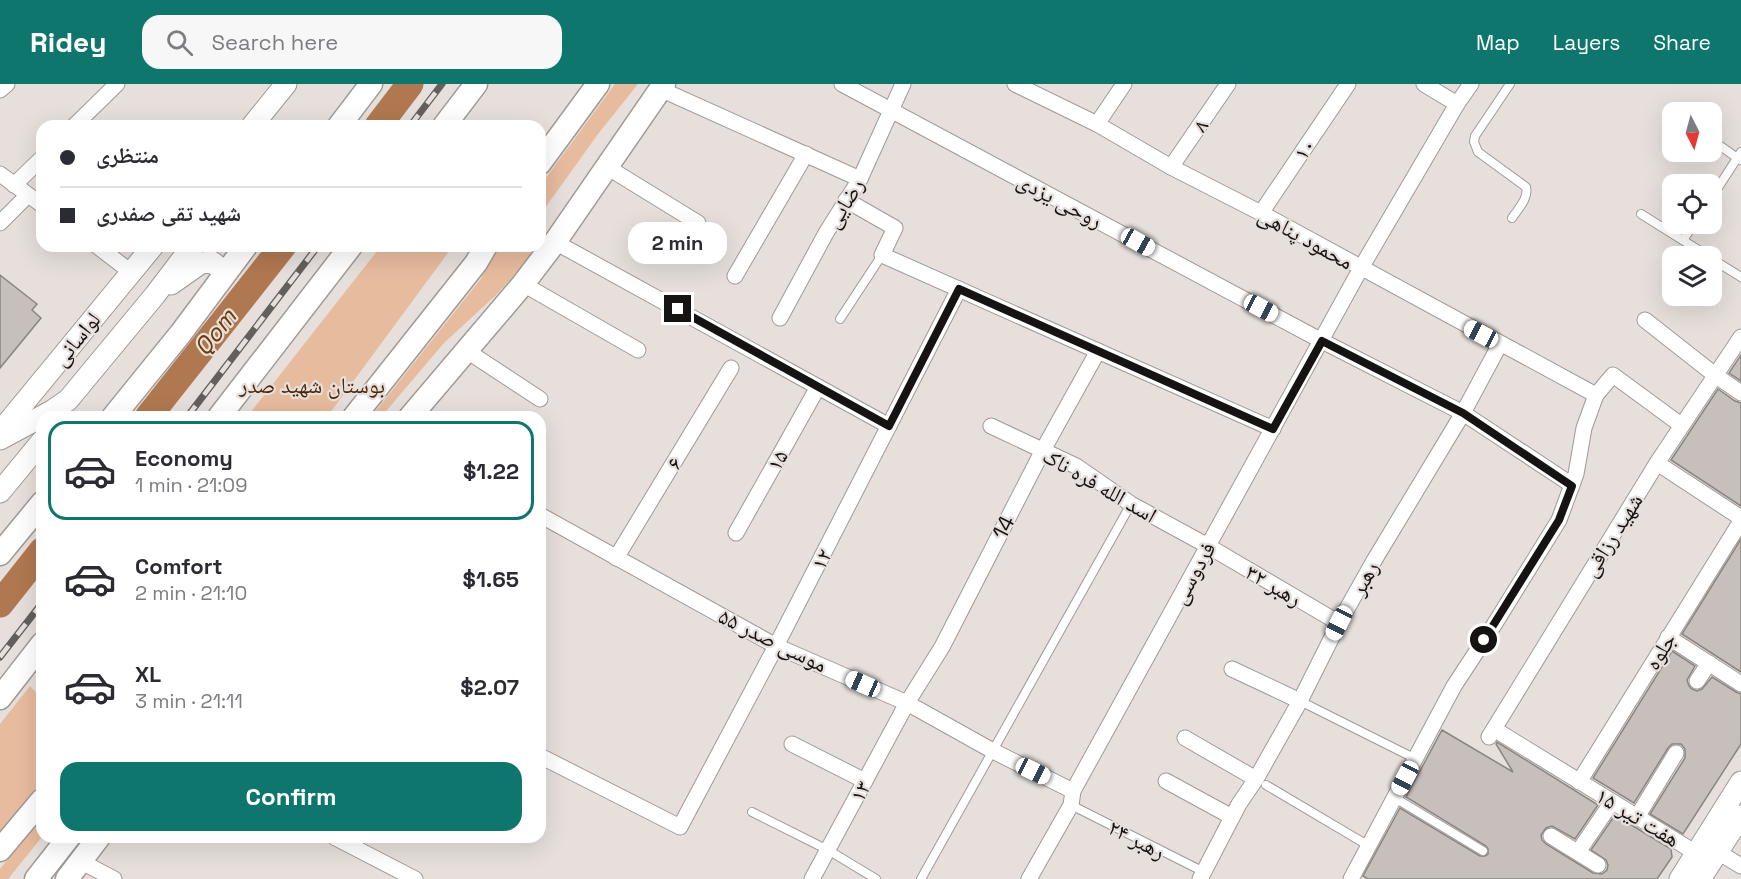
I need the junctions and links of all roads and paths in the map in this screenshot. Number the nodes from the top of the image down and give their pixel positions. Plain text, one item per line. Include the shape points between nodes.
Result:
1 (7, 84) edge
2 (117, 84) edge
3 (286, 84) edge
4 (371, 84) edge
5 (476, 84) edge
6 (598, 84) edge
7 (842, 84) edge
8 (903, 84) edge
9 (1015, 84) edge
10 (1124, 84) edge
11 (1228, 84) edge
12 (1348, 84) edge
13 (1424, 84) edge
14 (1471, 84) edge
15 (1510, 84) edge
16 (662, 87) edge
17 (0, 90) edge
18 (1457, 104) junction
19 (891, 109) junction
20 (80, 120) edge
21 (257, 120) edge
22 (344, 120) edge
23 (449, 120) edge
24 (1096, 124) junction
25 (1722, 146) edge
26 (806, 154) junction
27 (546, 155) edge
28 (1740, 157) edge
29 (36, 164) edge
30 (1171, 166) junction
31 (607, 167) junction
32 (0, 174) edge
33 (860, 179) junction
34 (1722, 183) edge
35 (14, 185) junction
36 (28, 195) junction
37 (846, 200) junction
38 (36, 201) edge
39 (1261, 213) junction
40 (1641, 214) dead end
41 (1512, 218) dead end
42 (0, 223) edge
43 (698, 223) dead end
44 (1687, 234) edge
45 (554, 237) edge
46 (1683, 240) junction
47 (1693, 246) edge
48 (105, 252) edge
49 (148, 252) edge
50 (188, 252) edge
51 (242, 252) edge
52 (346, 252) edge
53 (482, 252) edge
54 (544, 252) edge
55 (882, 255) junction
56 (1722, 265) edge
57 (1361, 268) junction
58 (131, 272) junction
59 (226, 273) junction
60 (735, 276) dead end
61 (1741, 277) edge
62 (523, 284) junction
63 (959, 289) junction
64 (155, 296) junction
65 (780, 318) dead end
66 (840, 319) dead end
67 (1645, 320) dead end
68 (1741, 337) edge
69 (1322, 341) junction
70 (1500, 345) junction
71 (638, 350) dead end
72 (467, 351) junction
73 (1098, 351) junction
74 (731, 368) dead end
75 (1715, 375) junction
76 (818, 387) junction
77 (1741, 393) edge
78 (1596, 395) junction
79 (540, 399) dead end
80 (52, 411) edge
81 (118, 411) edge
82 (224, 411) edge
83 (359, 411) edge
84 (415, 411) edge
85 (1463, 413) junction
86 (36, 420) edge
87 (1681, 425) junction
88 (889, 426) junction
89 (992, 426) dead end
90 (1273, 429) junction
91 (0, 432) edge
92 (0, 439) edge
93 (36, 448) edge
94 (1043, 450) junction
95 (1657, 463) junction
96 (1572, 486) junction
97 (0, 492) edge
98 (1131, 504) junction
99 (36, 510) edge
100 (546, 518) edge
101 (1741, 520) edge
102 (736, 533) dead end
103 (1208, 546) junction
104 (0, 554) edge
105 (616, 558) junction
106 (1339, 623) junction
107 (1668, 637) junction
108 (776, 646) junction
109 (36, 652) edge
110 (1709, 663) junction
111 (1232, 669) dead end
112 (1697, 681) dead end
113 (1741, 683) edge
114 (0, 698) edge
115 (1300, 702) junction
116 (907, 703) junction
117 (1491, 733) joint
118 (1185, 738) dead end
119 (792, 744) dead end
120 (993, 751) junction
121 (1676, 753) dead end
122 (546, 759) edge
123 (1416, 759) junction
124 (865, 781) junction
125 (1166, 781) dead end
126 (1261, 782) junction
127 (1580, 782) junction
128 (1741, 782) edge
129 (1072, 798) junction
130 (1395, 798) junction
131 (1612, 802) junction
132 (36, 807) edge
133 (752, 812) dead end
134 (1741, 816) edge
135 (1232, 817) junction
136 (1637, 817) junction
137 (1551, 836) dead end
138 (64, 843) edge
139 (94, 843) edge
140 (346, 843) edge
141 (1369, 846) junction
142 (0, 850) edge
143 (828, 850) junction
144 (1483, 851) dead end
145 (1578, 852) junction
146 (1718, 852) junction
147 (1696, 853) junction
148 (1598, 865) dead end
149 (1741, 866) edge
150 (74, 870) edge
151 (1202, 875) edge
152 (1355, 878) edge
153 (36, 879) edge
154 (114, 879) edge
155 (415, 879) edge
156 (812, 879) edge
157 (876, 879) edge
158 (921, 879) edge
159 (1029, 879) edge
160 (1680, 879) edge
161 (1700, 879) edge

1 - 17 street
2 - 20 street
3 - 21 main road
4 - 22 main road
5 - 23 main road
6 - 27 main road
7 - 19 street, روحی یزدی
8 - 19 street, رضایی
9 - 24 street, محمود پناهی
10 - 24 street
11 - 30 street, ۸
12 - 39 street, ۱۰
13 - 18 street
14 - 18 street, فردوسی
15 - 41 lane via 1474,142 1478,152 1526,187 1525,198
16 - 26 street
16 - 31 main road
18 - 57 street, فردوسی
19 - 33 street, رضایی
19 - 69 street, روحی یزدی
24 - 30 street, محمود پناهی
25 - 28 lane
26 - 33 street
26 - 60 street
28 - 34 lane
29 - 35 street
30 - 39 street, محمود پناهی
31 - 43 street
31 - 45 main road
32 - 35 street
33 - 37 street, رضایی
35 - 36 street
36 - 38 street
36 - 42 street
37 - 55 street via 895,228
37 - 65 street, رضایی
39 - 57 street, محمود پناهی
40 - 46 lane
44 - 46 lane
45 - 76 street
46 - 47 lane
48 - 58 street
49 - 58 main road, لواسانی
50 - 64 main road
51 - 59 main road
52 - 82 main road
53 - 83 main road
54 - 62 main road
55 - 63 street
55 - 66 lane
56 - 61 lane
57 - 69 street, فردوسی
57 - 70 street, محمود پناهی
58 - 91 main road, لواسانی
59 - 64 main road via 212,262 201,263
59 - 81 main road
62 - 71 street
62 - 72 main road
63 - 73 street
63 - 88 street, ۱۲
64 - 80 main road via 68,400
67 - 75 street
68 - 75 street, شهید رزاقی
69 - 85 street, روحی یزدی
69 - 90 street, فردوسی
70 - 78 street, محمود پناهی
70 - 85 street, رهبر
72 - 79 street
72 - 84 main road
73 - 90 street
73 - 94 street, 14
74 - 105 street, ۶
75 - 77 street
75 - 87 street, شهید رزاقی
76 - 88 street
76 - 102 street, ۱۵
78 - 87 street via 1612,375
78 - 96 street via 1584,428
85 - 96 street, روحی یزدی
85 - 106 street, رهبر
86 - 92 main road
87 - 95 street, شهید رزاقی
88 - 108 street, ۱۲
89 - 94 street, اسد الله فره ناک
90 - 103 street, فردوسی
93 - 97 main road
94 - 98 street, اسد الله فره ناک via 1076,466
94 - 116 street, 14 via 942,647
95 - 101 street
95 - 117 street, شهید رزاقی
96 - 123 street via 1559,520 1454,686
98 - 103 street, اسد الله فره ناک
98 - 120 lane
99 - 104 main road
100 - 105 street, موسی صدر ۵۵
101 - 107 street, جلوه
103 - 106 street, رهبر ۳۲
103 - 129 street, فردوسی
105 - 108 street, موسی صدر ۵۵
106 - 115 street, رهبر
107 - 110 street
107 - 127 street, جلوه
108 - 116 street, موسی صدر ۵۵
108 - 122 street, ۱۲ via 680,827
109 - 114 main road
110 - 112 street
110 - 113 street
111 - 115 street
115 - 123 lane
115 - 126 street, رهبر
116 - 120 street, موسی صدر ۵۵
116 - 124 street, ۱۳
117 - 127 street, هفت تیر ۱۵
118 - 126 street
119 - 124 street
120 - 129 street, موسی صدر ۵۵
120 - 158 lane
121 - 136 street
123 - 130 street
124 - 143 street, ۱۳
125 - 135 street
126 - 135 street, رهبر
126 - 141 lane
127 - 131 street, هفت تیر ۱۵
128 - 147 main road
129 - 151 lane, رهبر ۲۴
129 - 159 street, فردوسی
130 - 141 street
130 - 144 lane
131 - 136 street, هفت تیر ۱۵
131 - 145 street
132 - 142 main road
133 - 143 lane
134 - 146 main road
135 - 151 street, رهبر
136 - 147 street, هفت تیر ۱۵
137 - 145 street
138 - 153 main road
139 - 150 main road
140 - 155 street
141 - 152 street
143 - 156 street, ۱۳
143 - 157 lane
145 - 148 street
146 - 149 street
146 - 161 main road
147 - 160 main road
150 - 154 street

